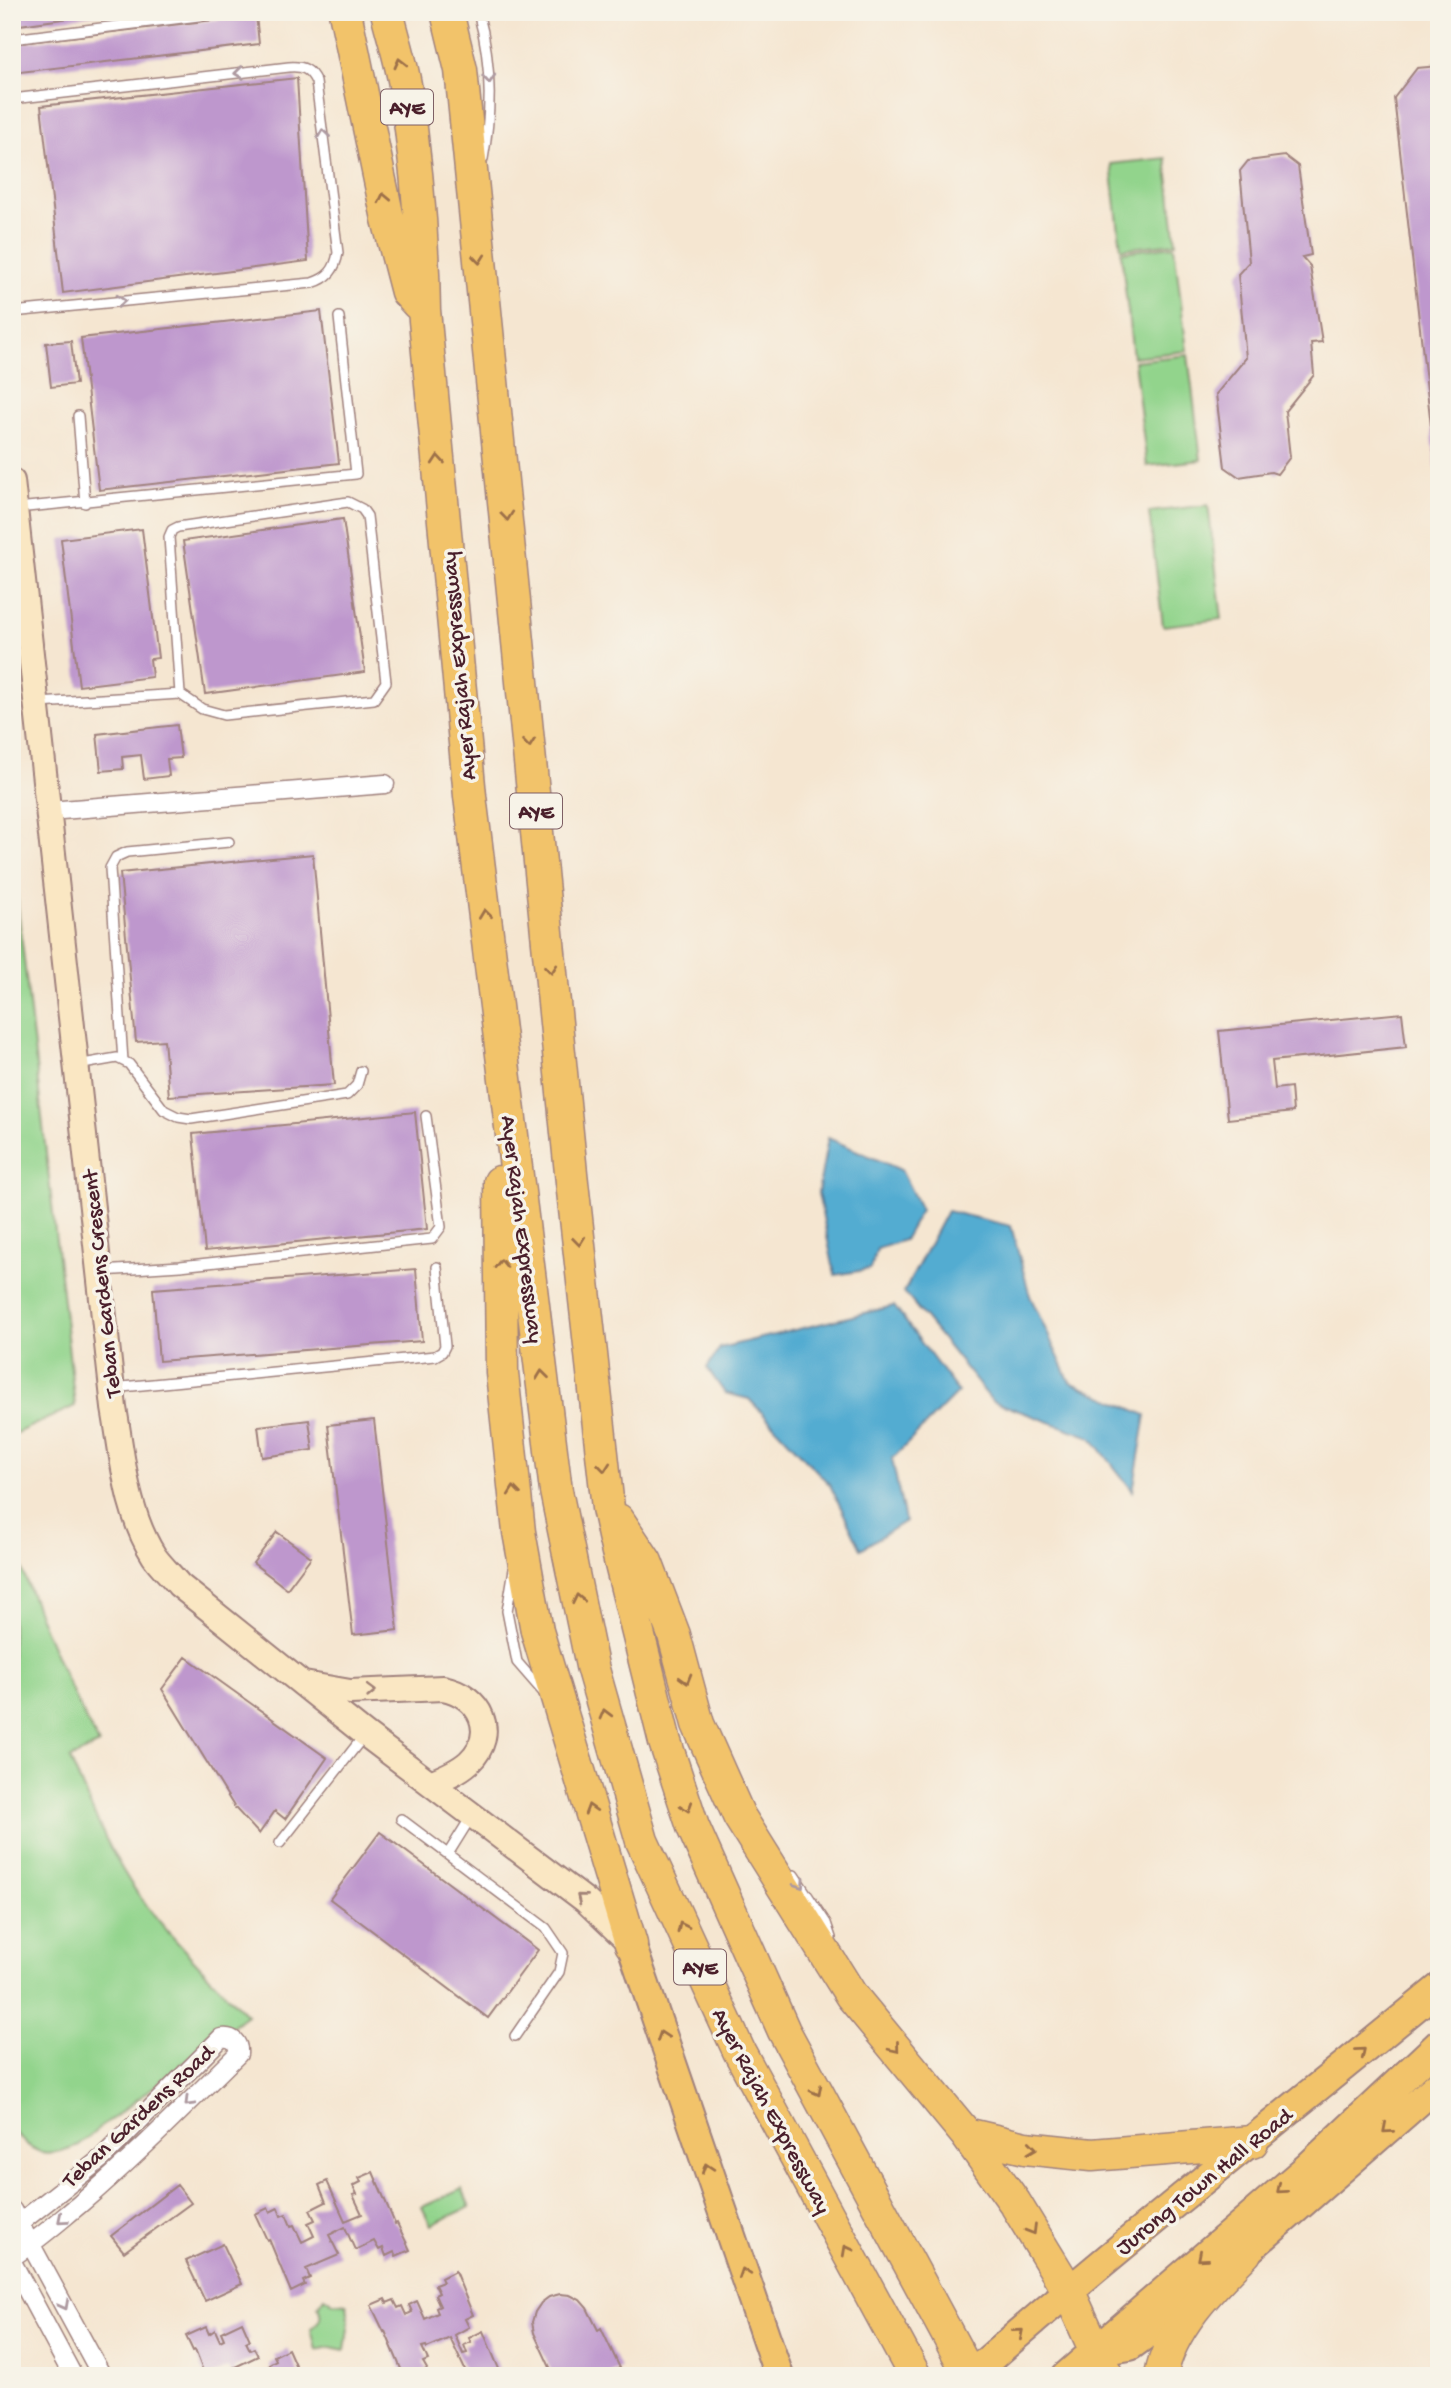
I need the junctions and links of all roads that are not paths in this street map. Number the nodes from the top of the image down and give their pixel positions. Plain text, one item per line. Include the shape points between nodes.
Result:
1 (232, 12) edge
2 (345, 12) edge
3 (387, 12) edge
4 (447, 12) edge
5 (478, 12) edge
6 (12, 39) edge
7 (12, 99) edge
8 (474, 215) junction
9 (424, 310) junction
10 (12, 312) edge
11 (339, 317) dead end
12 (78, 416) dead end
13 (12, 481) edge
14 (85, 503) junction
15 (15, 508) junction
16 (180, 694) junction
17 (37, 703) junction
18 (384, 784) dead end
19 (49, 811) junction
20 (229, 842) dead end
21 (499, 1030) junction
22 (123, 1061) junction
23 (76, 1065) junction
24 (361, 1071) dead end
25 (426, 1116) dead end
26 (437, 1267) dead end
27 (99, 1272) junction
28 (112, 1388) junction
29 (608, 1508) junction
30 (303, 1684) junction
31 (365, 1734) junction
32 (430, 1783) junction
33 (472, 1815) junction
34 (401, 1819) dead end
35 (280, 1843) dead end
36 (448, 1854) junction
37 (788, 1866) dead end
38 (631, 1944) junction
39 (1439, 1988) edge
40 (851, 1995) junction
41 (515, 2036) dead end
42 (1439, 2044) edge
43 (1439, 2084) edge
44 (965, 2134) junction
45 (1252, 2143) junction
46 (15, 2221) edge
47 (32, 2245) junction
48 (1245, 2253) junction
49 (12, 2260) edge
50 (1068, 2290) junction
51 (1101, 2364) edge
52 (73, 2376) edge
53 (102, 2376) edge
54 (779, 2376) edge
55 (915, 2376) edge
56 (970, 2376) edge
57 (1066, 2376) edge
58 (1161, 2376) edge

1 - 6 lane
9 -> 2 highway via 407,292
9 -> 3 highway, Ayer Rajah Expressway / AYE via 404,83
4 - 8 highway, Ayer Rajah Expressway / AYE via 461,70
5 -> 8 lane via 486,40 491,96
10 -> 7 lane via 312,283 331,273 338,253 316,82 307,69 298,66
8 -> 29 highway, Ayer Rajah Expressway / AYE
21 -> 9 highway, Ayer Rajah Expressway / AYE via 470,796
11 - 14 lane via 356,474
12 - 14 lane
13 - 15 street, Teban Gardens Crescent
14 - 15 lane
15 - 17 street, Teban Gardens Crescent
16 - 16 lane via 202,709 224,715 374,699 380,694 386,682 367,516 362,509 348,502 172,530
16 - 17 lane
17 - 19 street, Teban Gardens Crescent
18 - 19 street
19 - 23 street, Teban Gardens Crescent
20 - 22 lane via 127,852 116,857 110,868
38 -> 21 highway via 537,1631 519,1532 502,1373
55 -> 21 highway, Ayer Rajah Expressway / AYE via 739,2051 642,1840 622,1776 592,1666 556,1492
22 - 23 lane
22 - 24 lane via 164,1110 191,1119 347,1095
23 - 27 street, Teban Gardens Crescent
25 - 27 lane via 441,1227 432,1240
26 - 28 lane via 445,1346 435,1356
27 - 28 street, Teban Gardens Crescent
28 - 30 street, Teban Gardens Crescent via 128,1493 155,1557 179,1585
29 -> 40 highway via 646,1562 674,1635 698,1724 748,1822
29 -> 56 highway, Ayer Rajah Expressway / AYE via 665,1742 693,1827 784,2031
30 - 31 street, Teban Gardens Crescent
30 -> 32 street, Teban Gardens Crescent via 350,1692 443,1688 467,1697 482,1719 479,1747 453,1774
31 - 32 street, Teban Gardens Crescent
31 - 35 lane
32 - 33 street
33 - 36 lane
38 -> 33 street via 586,1900
34 - 36 lane
36 - 41 lane via 546,1928 563,1953 559,1972
37 -> 40 lane via 826,1923
54 -> 38 main road
45 -> 39 main road, Jurong Town Hall Road
40 -> 44 highway
42 -> 51 main road
43 -> 48 main road
44 -> 45 highway via 1025,2148 1092,2155
44 -> 50 highway via 1015,2203
45 - 50 main road, Jurong Town Hall Road
46 - 47 street, Teban Gardens Road
46 -> 47 street, Teban Gardens Road via 102,2158 221,2038 235,2041 237,2054 129,2160
47 - 49 street, Teban Gardens Road
47 -> 53 street, Teban Gardens Road
48 - 51 main road
48 - 58 highway via 1201,2299 1179,2331
49 - 52 street, Teban Gardens Road
50 - 51 highway
56 -> 50 main road, Jurong Town Hall Road
51 - 57 main road

